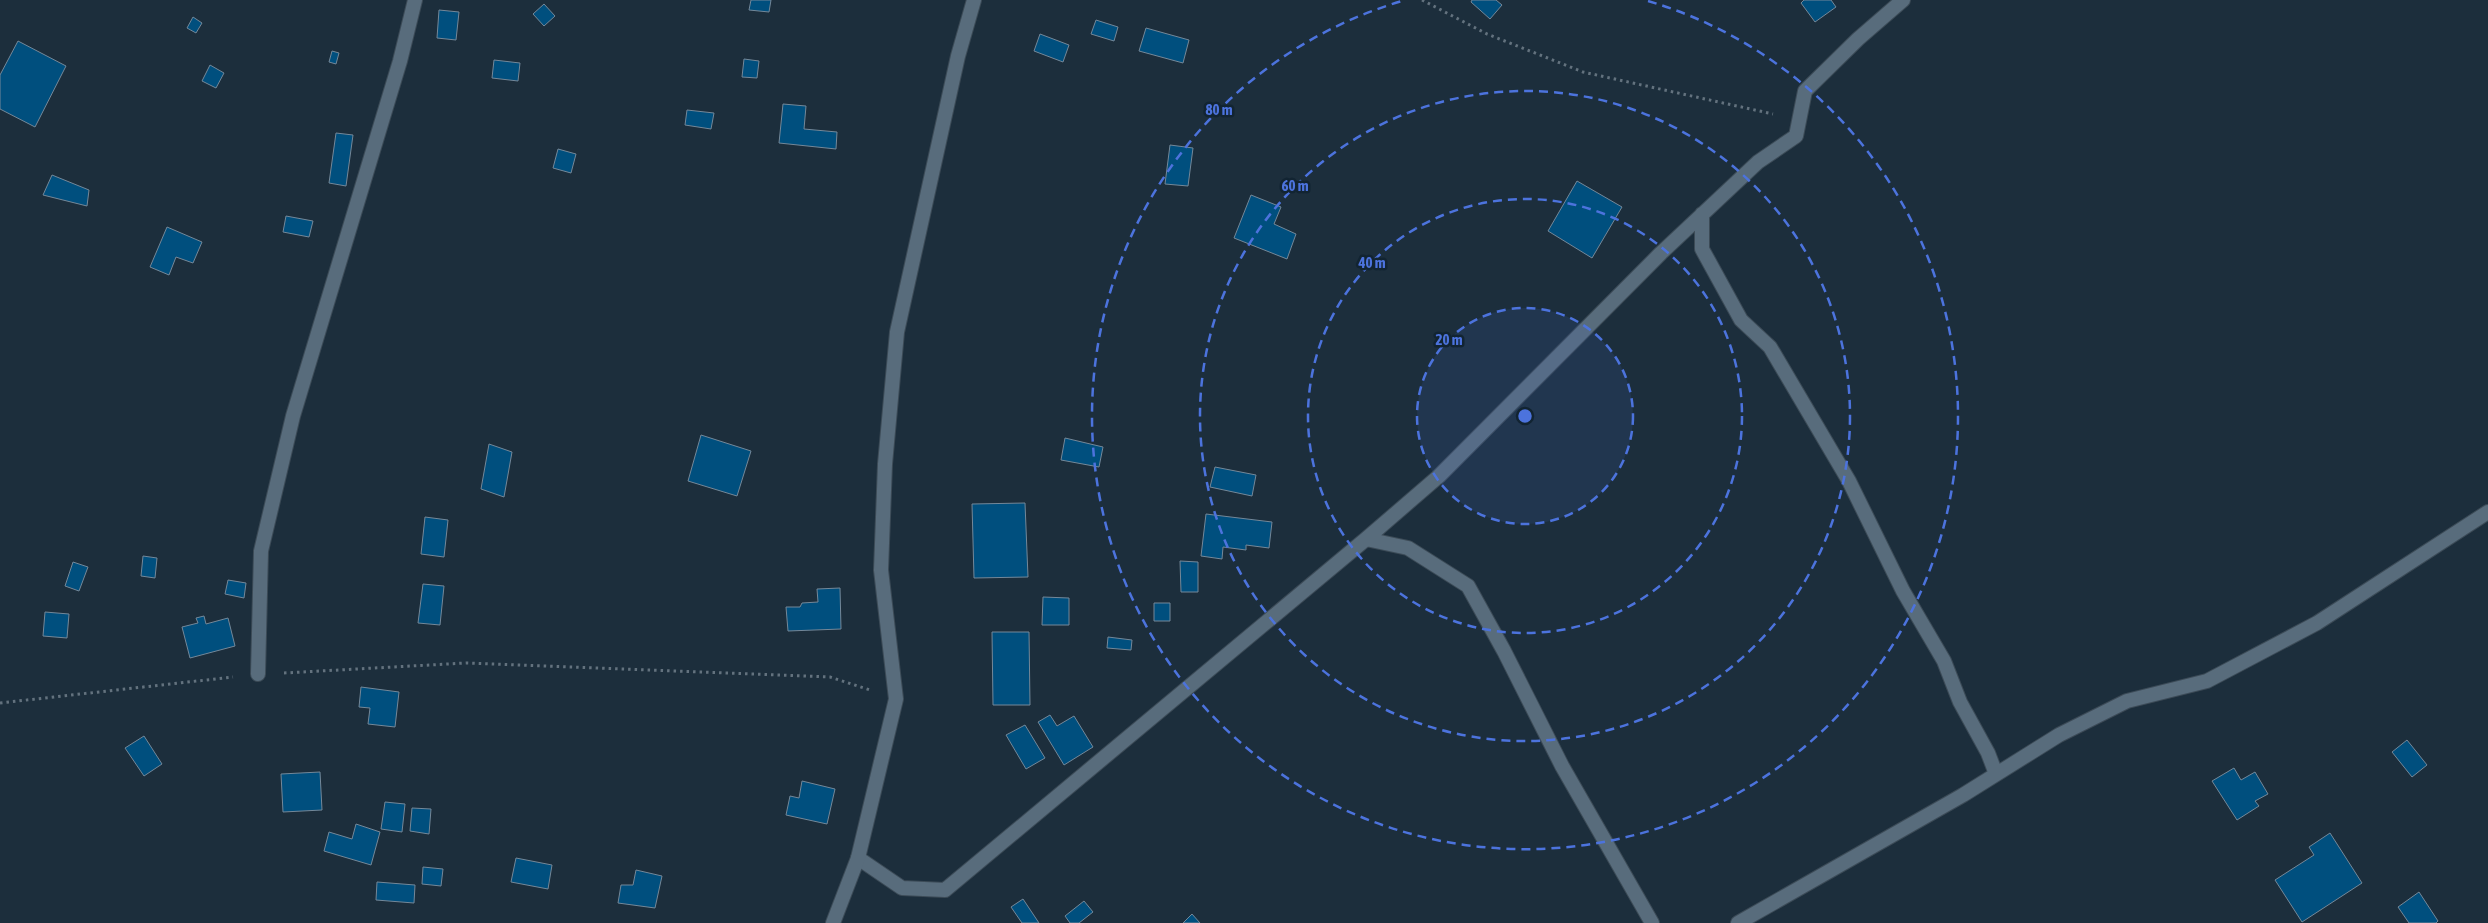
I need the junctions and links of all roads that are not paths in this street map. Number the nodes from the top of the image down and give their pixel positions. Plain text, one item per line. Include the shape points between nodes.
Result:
1 (415, 0) edge
2 (974, 0) edge
3 (1903, 0) edge
4 (1702, 214) junction
5 (2488, 512) edge
6 (1366, 540) junction
7 (258, 674) road end
8 (1996, 774) junction
9 (858, 858) junction
10 (833, 923) edge
11 (1652, 923) edge
12 (1738, 923) edge

1 - 7 street via 400,61 293,416 261,551
2 - 9 street via 958,56 897,332 885,464 881,570 896,699
3 - 4 street via 1805,91 1796,136 1758,162
4 - 6 street via 1439,476
4 - 8 street via 1702,249 1741,320 1770,347 1850,481 1903,592 1944,661 1960,702
5 - 8 street via 2317,624 2207,681 2127,701 2058,735
6 - 9 street via 944,890 902,888
6 - 11 street via 1408,548 1468,586 1562,766
8 - 12 street
9 - 10 street

